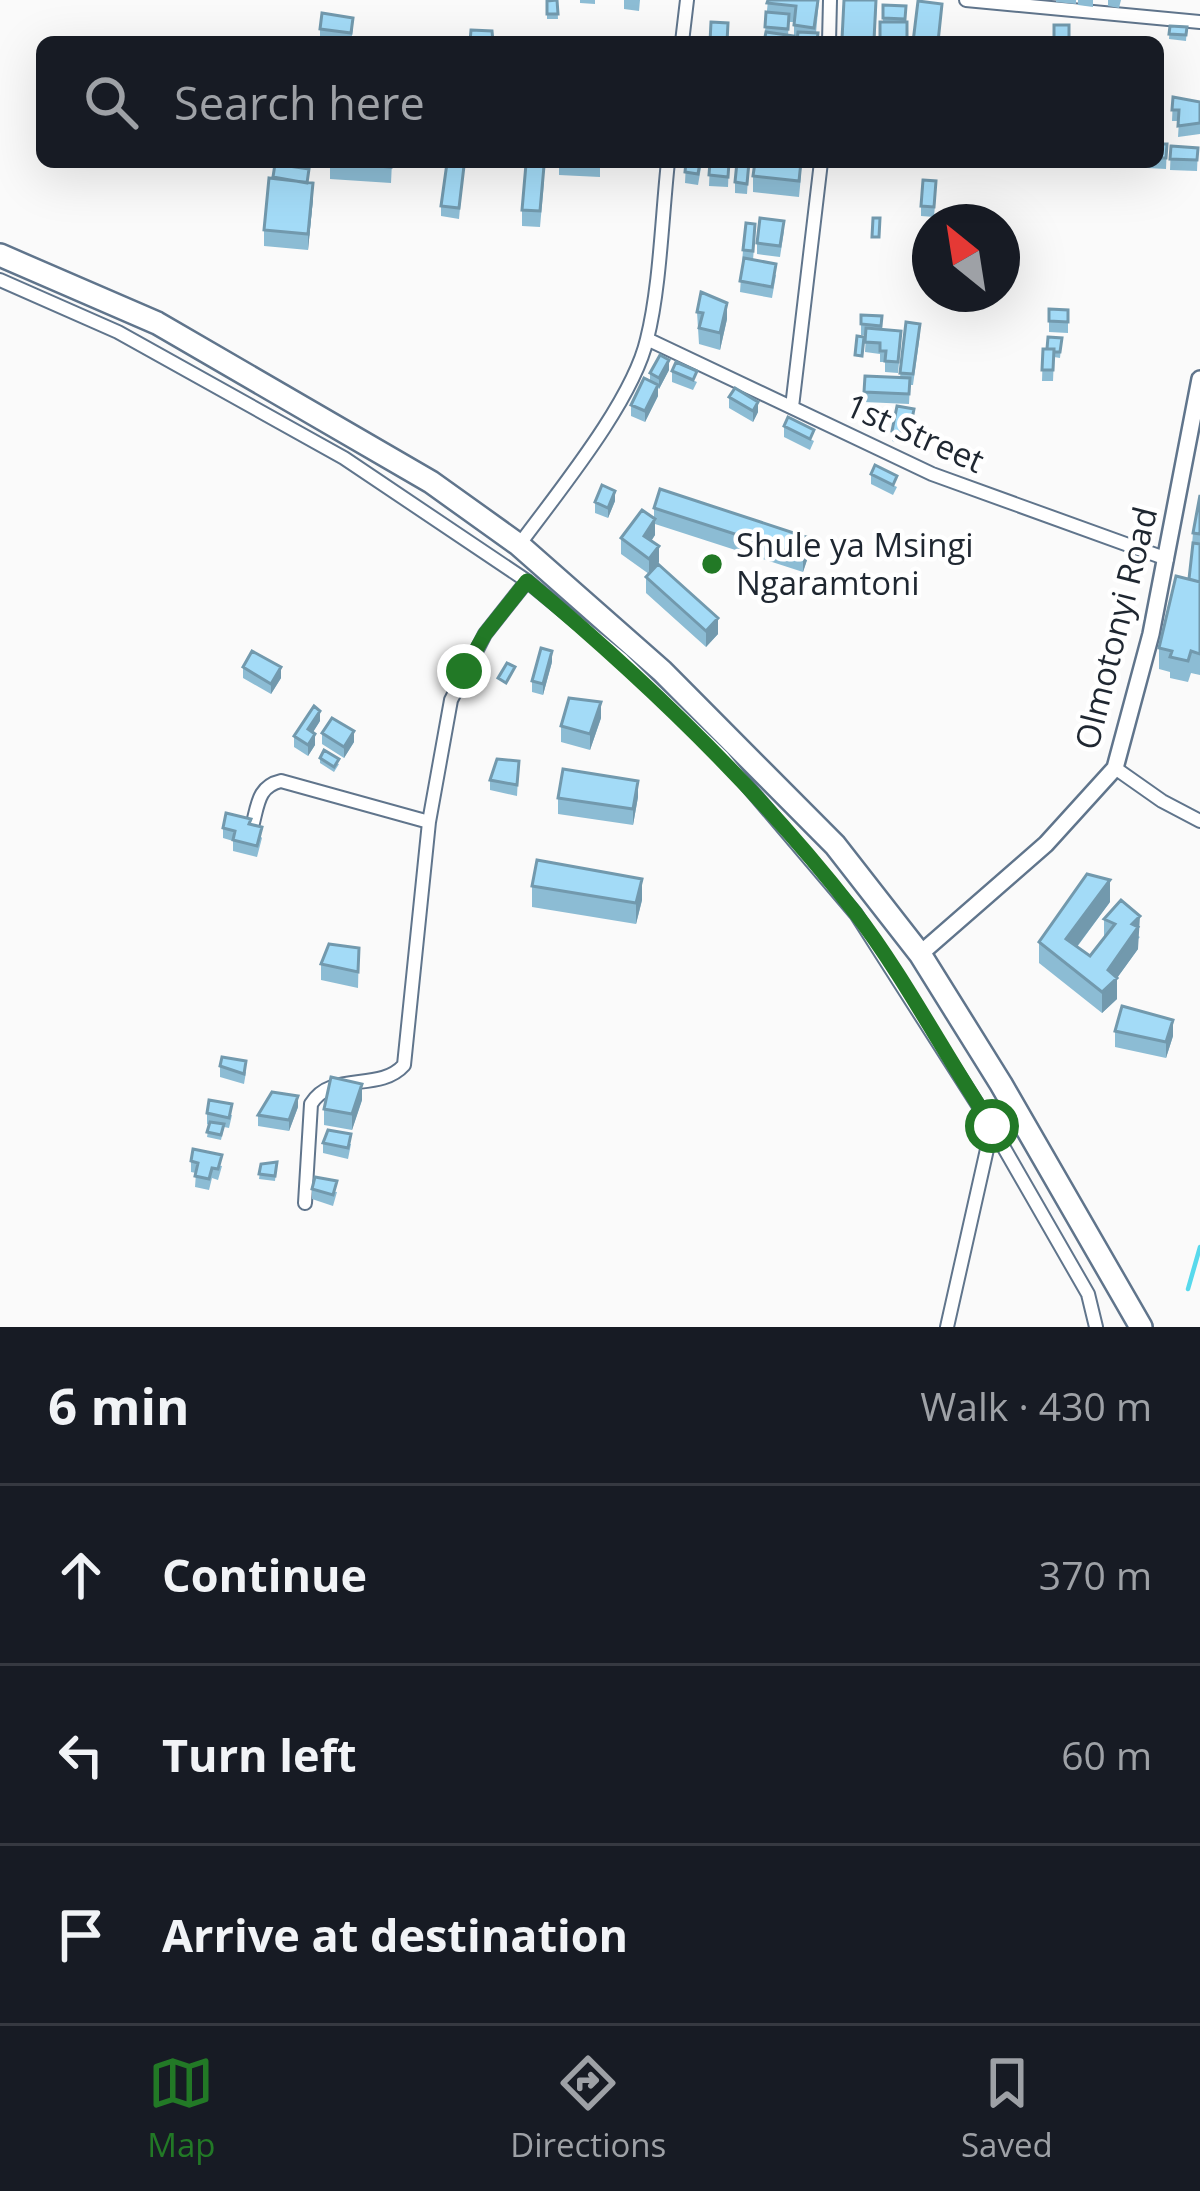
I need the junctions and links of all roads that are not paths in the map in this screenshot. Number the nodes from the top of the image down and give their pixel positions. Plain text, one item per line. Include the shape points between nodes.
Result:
1 (687, 0) edge
2 (830, 0) edge
3 (966, 0) edge
4 (1137, 7) edge
5 (1200, 22) edge
6 (683, 36) edge
7 (829, 36) edge
8 (667, 168) edge
9 (820, 168) edge
10 (0, 255) edge
11 (0, 280) edge
12 (647, 339) junction
13 (1200, 379) edge
14 (792, 406) junction
15 (519, 544) junction
16 (1167, 559) junction
17 (527, 581) junction
18 (1115, 768) junction
19 (1200, 821) edge
20 (429, 822) junction
21 (253, 823) edge
22 (920, 954) junction
23 (992, 1126) junction
24 (305, 1203) dead end
25 (946, 1327) edge
26 (1096, 1327) edge
27 (1141, 1327) edge

1 - 6 street
2 - 7 street
3 - 4 street
4 - 5 street
8 - 12 street
9 - 14 street
10 - 15 highway via 157,322 392,459
11 - 17 street via 118,332 344,458
12 - 14 street, 1st Street
12 - 15 street via 607,419
13 - 16 street, Olmotonyi Road
14 - 16 street, 1st Street via 932,474
15 - 22 highway via 662,671 835,845
16 - 18 street, Olmotonyi Road
17 - 20 street via 485,634 451,700
17 - 23 street via 722,756 782,826 856,914
18 - 19 street
18 - 22 street, Olmotonyi Road via 1046,844
20 - 21 street via 281,781 260,795
20 - 24 street via 404,1065 385,1079 317,1094
22 - 27 highway
23 - 25 street
23 - 26 street via 1088,1294

